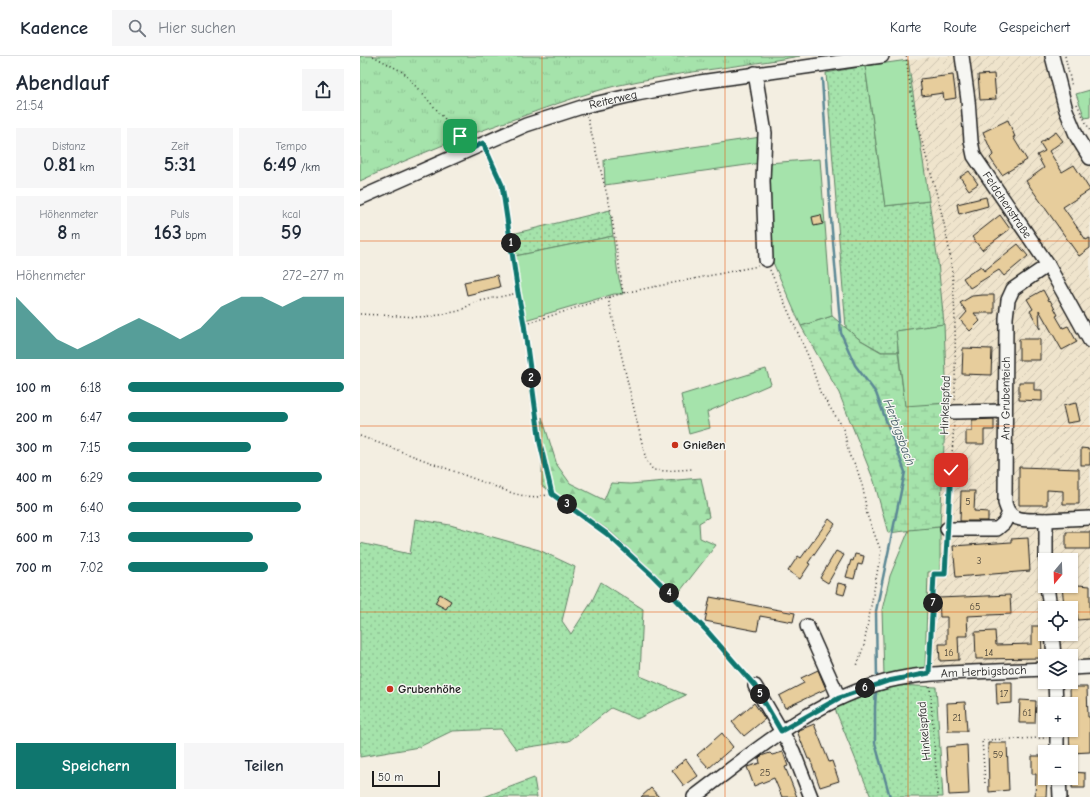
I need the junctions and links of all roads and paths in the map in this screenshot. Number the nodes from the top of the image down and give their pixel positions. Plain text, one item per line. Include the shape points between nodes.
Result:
1 (373, 56) edge
2 (882, 56) edge
3 (906, 56) edge
4 (962, 56) edge
5 (1052, 56) edge
6 (1065, 56) edge
7 (754, 74) junction
8 (1073, 90) dead end
9 (1076, 104) dead end
10 (585, 106) junction
11 (1090, 131) edge
12 (483, 143) junction
13 (469, 150) junction
14 (1090, 158) edge
15 (360, 198) edge
16 (766, 260) junction
17 (1048, 265) junction
18 (518, 293) junction
19 (623, 293) junction
20 (608, 298) junction
21 (360, 314) edge
22 (524, 324) junction
23 (1090, 341) edge
24 (1005, 411) junction
25 (954, 412) junction
26 (360, 436) edge
27 (693, 469) dead end
28 (552, 494) junction
29 (1009, 513) junction
30 (1090, 518) edge
31 (1046, 520) junction
32 (947, 529) junction
33 (1046, 553) edge
34 (807, 626) dead end
35 (857, 666) dead end
36 (1090, 667) edge
37 (1078, 668) edge
38 (1038, 669) edge
39 (929, 673) junction
40 (755, 686) joint
41 (839, 698) junction
42 (781, 731) junction
43 (1038, 736) edge
44 (985, 783) dead end
45 (1059, 785) edge
46 (694, 797) edge
47 (811, 797) edge
48 (938, 797) edge
49 (1060, 797) edge

1 - 13 path via 403,72 460,136
2 - 7 street, Reiterweg
3 - 25 path, Hinkelspfad via 914,104 942,213 954,285
4 - 17 street, Feldchenstraße via 974,156
5 - 14 street via 1066,110 1077,137
6 - 8 path
7 - 10 street, Reiterweg via 684,85
7 - 16 street via 765,133 763,181
9 - 11 path
10 - 12 street, Reiterweg via 526,125
10 - 19 path via 611,211
12 - 13 street, Reiterweg
12 - 18 path via 502,185
13 - 15 street, Reiterweg
16 - 19 path via 764,265
16 - 35 path via 809,358 820,392 844,429 849,455 856,466 863,488 867,515 881,551 864,645
17 - 23 street, Feldchenstraße
17 - 24 street, Am Grubenteich via 1013,289 1008,300
18 - 21 path via 474,302 459,311 440,315 419,317
18 - 22 path
19 - 20 path
20 - 22 path
20 - 27 path via 646,460 653,470 665,472
22 - 28 path via 540,443
24 - 25 street
24 - 29 street, Am Grubenteich via 1004,498
25 - 32 path, Hinkelspfad
26 - 28 path via 512,494 532,498
28 - 40 path via 607,534 653,576 707,631
29 - 31 street via 1022,519
29 - 32 street via 997,529
30 - 31 street
31 - 33 street
32 - 39 path, Hinkelspfad via 945,574 934,574
34 - 41 street
36 - 37 street
38 - 39 street, Am Herbigsbach
39 - 41 street, Am Herbigsbach via 888,681
39 - 48 path, Hinkelspfad
40 - 42 street
41 - 42 street, Am Herbigsbach
42 - 46 street, Am Herbigsbach
42 - 47 street via 793,752
43 - 44 path via 982,740
45 - 49 street

